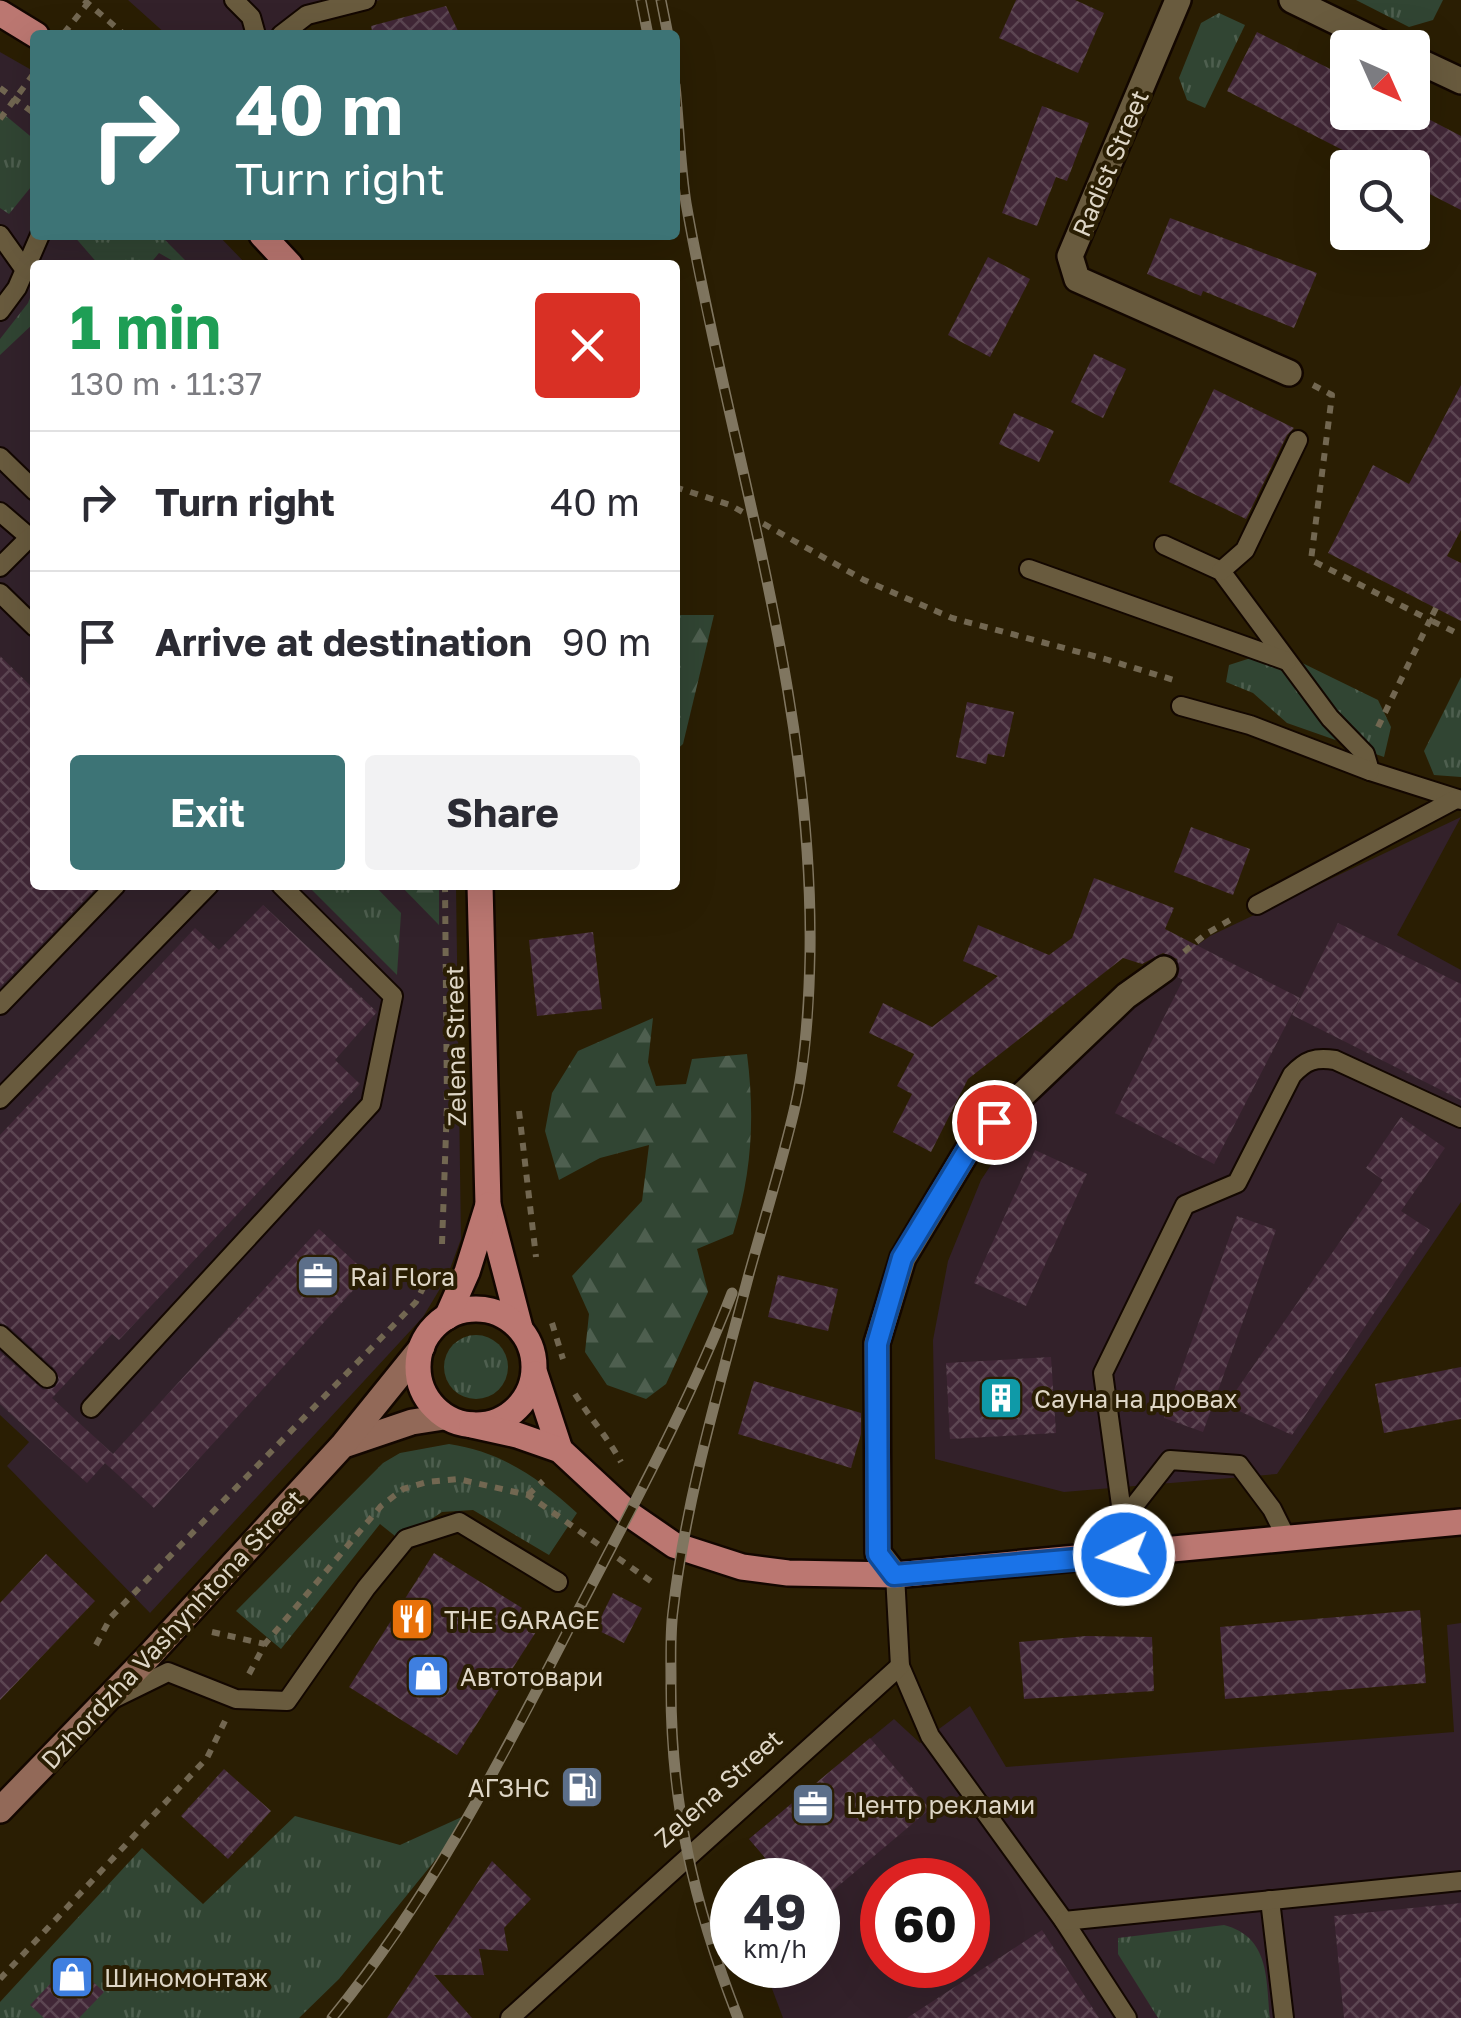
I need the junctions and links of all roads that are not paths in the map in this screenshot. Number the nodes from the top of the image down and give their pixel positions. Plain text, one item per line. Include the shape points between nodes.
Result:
1 (234, 0) edge
2 (366, 0) edge
3 (1178, 0) edge
4 (1292, 0) edge
5 (0, 13) edge
6 (255, 30) edge
7 (288, 30) edge
8 (1354, 30) edge
9 (30, 31) edge
10 (1430, 66) edge
11 (1461, 81) edge
12 (0, 235) edge
13 (38, 240) edge
14 (267, 240) edge
15 (285, 260) edge
16 (25, 270) junction
17 (0, 311) edge
18 (1289, 373) road end
19 (1298, 440) dead end
20 (0, 457) edge
21 (30, 486) edge
22 (0, 512) edge
23 (30, 538) edge
24 (30, 542) edge
25 (1164, 545) dead end
26 (0, 567) edge
27 (1029, 569) dead end
28 (1222, 571) junction
29 (0, 593) edge
30 (30, 622) edge
31 (1286, 661) junction
32 (1180, 706) dead end
33 (1368, 763) junction
34 (1458, 800) edge
35 (111, 890) edge
36 (204, 890) edge
37 (286, 890) edge
38 (480, 890) edge
39 (1257, 904) road end
40 (1164, 969) road end
41 (0, 1005) edge
42 (0, 1099) edge
43 (1461, 1118) edge
44 (488, 1205) junction
45 (446, 1316) junction
46 (520, 1328) junction
47 (0, 1335) edge
48 (422, 1347) junction
49 (535, 1374) junction
50 (47, 1378) dead end
51 (91, 1408) dead end
52 (444, 1417) junction
53 (472, 1425) junction
54 (342, 1446) junction
55 (560, 1450) junction
56 (1123, 1520) junction
57 (1461, 1522) edge
58 (1286, 1537) junction
59 (1124, 1555) junction
60 (894, 1575) junction
61 (558, 1582) dead end
62 (900, 1666) junction
63 (101, 1706) junction
64 (0, 1810) edge
65 (1461, 1881) edge
66 (1270, 1900) junction
67 (1064, 1921) junction
68 (510, 2018) edge
69 (1127, 2018) edge
70 (1284, 2018) edge

1 - 6 lane
2 - 7 lane via 307,16
3 - 18 street, Radist Street via 1070,256 1072,268 1078,279
4 - 8 street
5 - 9 main road
10 - 11 street
12 - 16 lane
13 - 16 lane
14 - 15 main road
16 - 17 lane
19 - 28 lane via 1245,550
20 - 21 lane
22 - 23 lane
24 - 26 lane
25 - 28 lane
27 - 31 lane
28 - 31 lane
29 - 30 lane
31 - 33 lane
32 - 33 lane
33 - 34 lane
34 - 39 lane
35 - 41 lane
36 - 42 lane
37 - 51 lane via 393,996 371,1104
38 - 44 main road, Zelena Street
40 - 60 street via 1126,996 972,1143 902,1258 877,1344 878,1554
43 - 56 lane via 1334,1060 1303,1062 1292,1075 1237,1183 1185,1204 1103,1373
44 - 45 main road, Zelena Street
44 - 46 main road, Zelena Street
45 - 46 main road via 486,1310
45 - 48 main road
46 - 49 main road
47 - 50 lane
48 - 52 main road via 420,1385
48 - 54 main road, Dzhordzha Vashynhtona Street
49 - 53 main road via 514,1410
49 - 55 main road
52 - 53 main road
52 - 54 main road, Dzhordzha Vashynhtona Street
53 - 55 main road
54 - 63 main road, Dzhordzha Vashynhtona Street
55 - 60 main road via 674,1545 742,1567
56 - 58 lane via 1170,1460 1239,1464
56 - 59 lane
57 - 58 main road
58 - 59 main road
59 - 60 main road
60 - 62 lane
61 - 63 lane via 459,1522 406,1538 287,1701 236,1698 168,1672
62 - 67 lane via 930,1736
62 - 68 lane, Zelena Street
63 - 64 main road, Dzhordzha Vashynhtona Street
65 - 66 lane
66 - 67 lane
66 - 70 lane
67 - 69 lane

